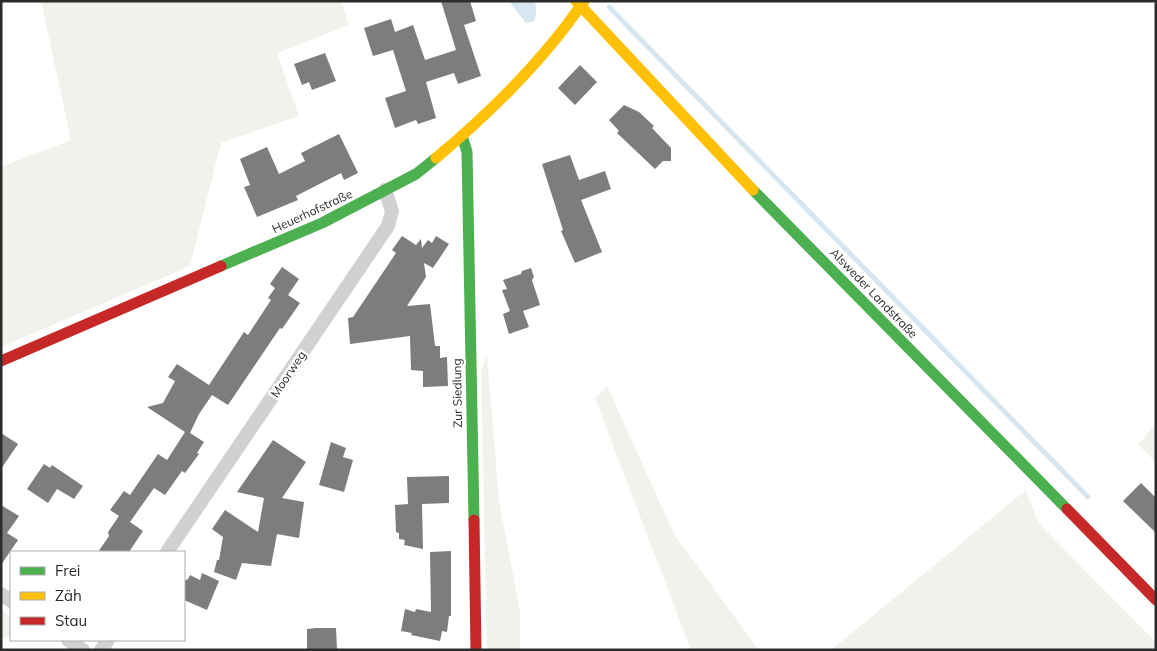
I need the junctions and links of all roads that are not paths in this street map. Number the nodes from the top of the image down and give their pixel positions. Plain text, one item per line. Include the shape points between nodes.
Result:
1 (581, 3) edge
2 (462, 136) junction
3 (385, 190) junction
4 (1, 361) edge
5 (168, 551) edge
6 (1156, 600) edge
7 (70, 641) edge
8 (83, 650) edge
9 (476, 650) edge

1 - 2 street, Heuerhofstraße via 515,85
1 - 6 street, Alsweder Landstraße via 750,187
2 - 3 street, Heuerhofstraße via 416,174
2 - 9 street, Zur Siedlung via 466,152
3 - 4 street, Heuerhofstraße via 322,223
3 - 5 street, Moorweg via 392,210 388,226
7 - 8 street

